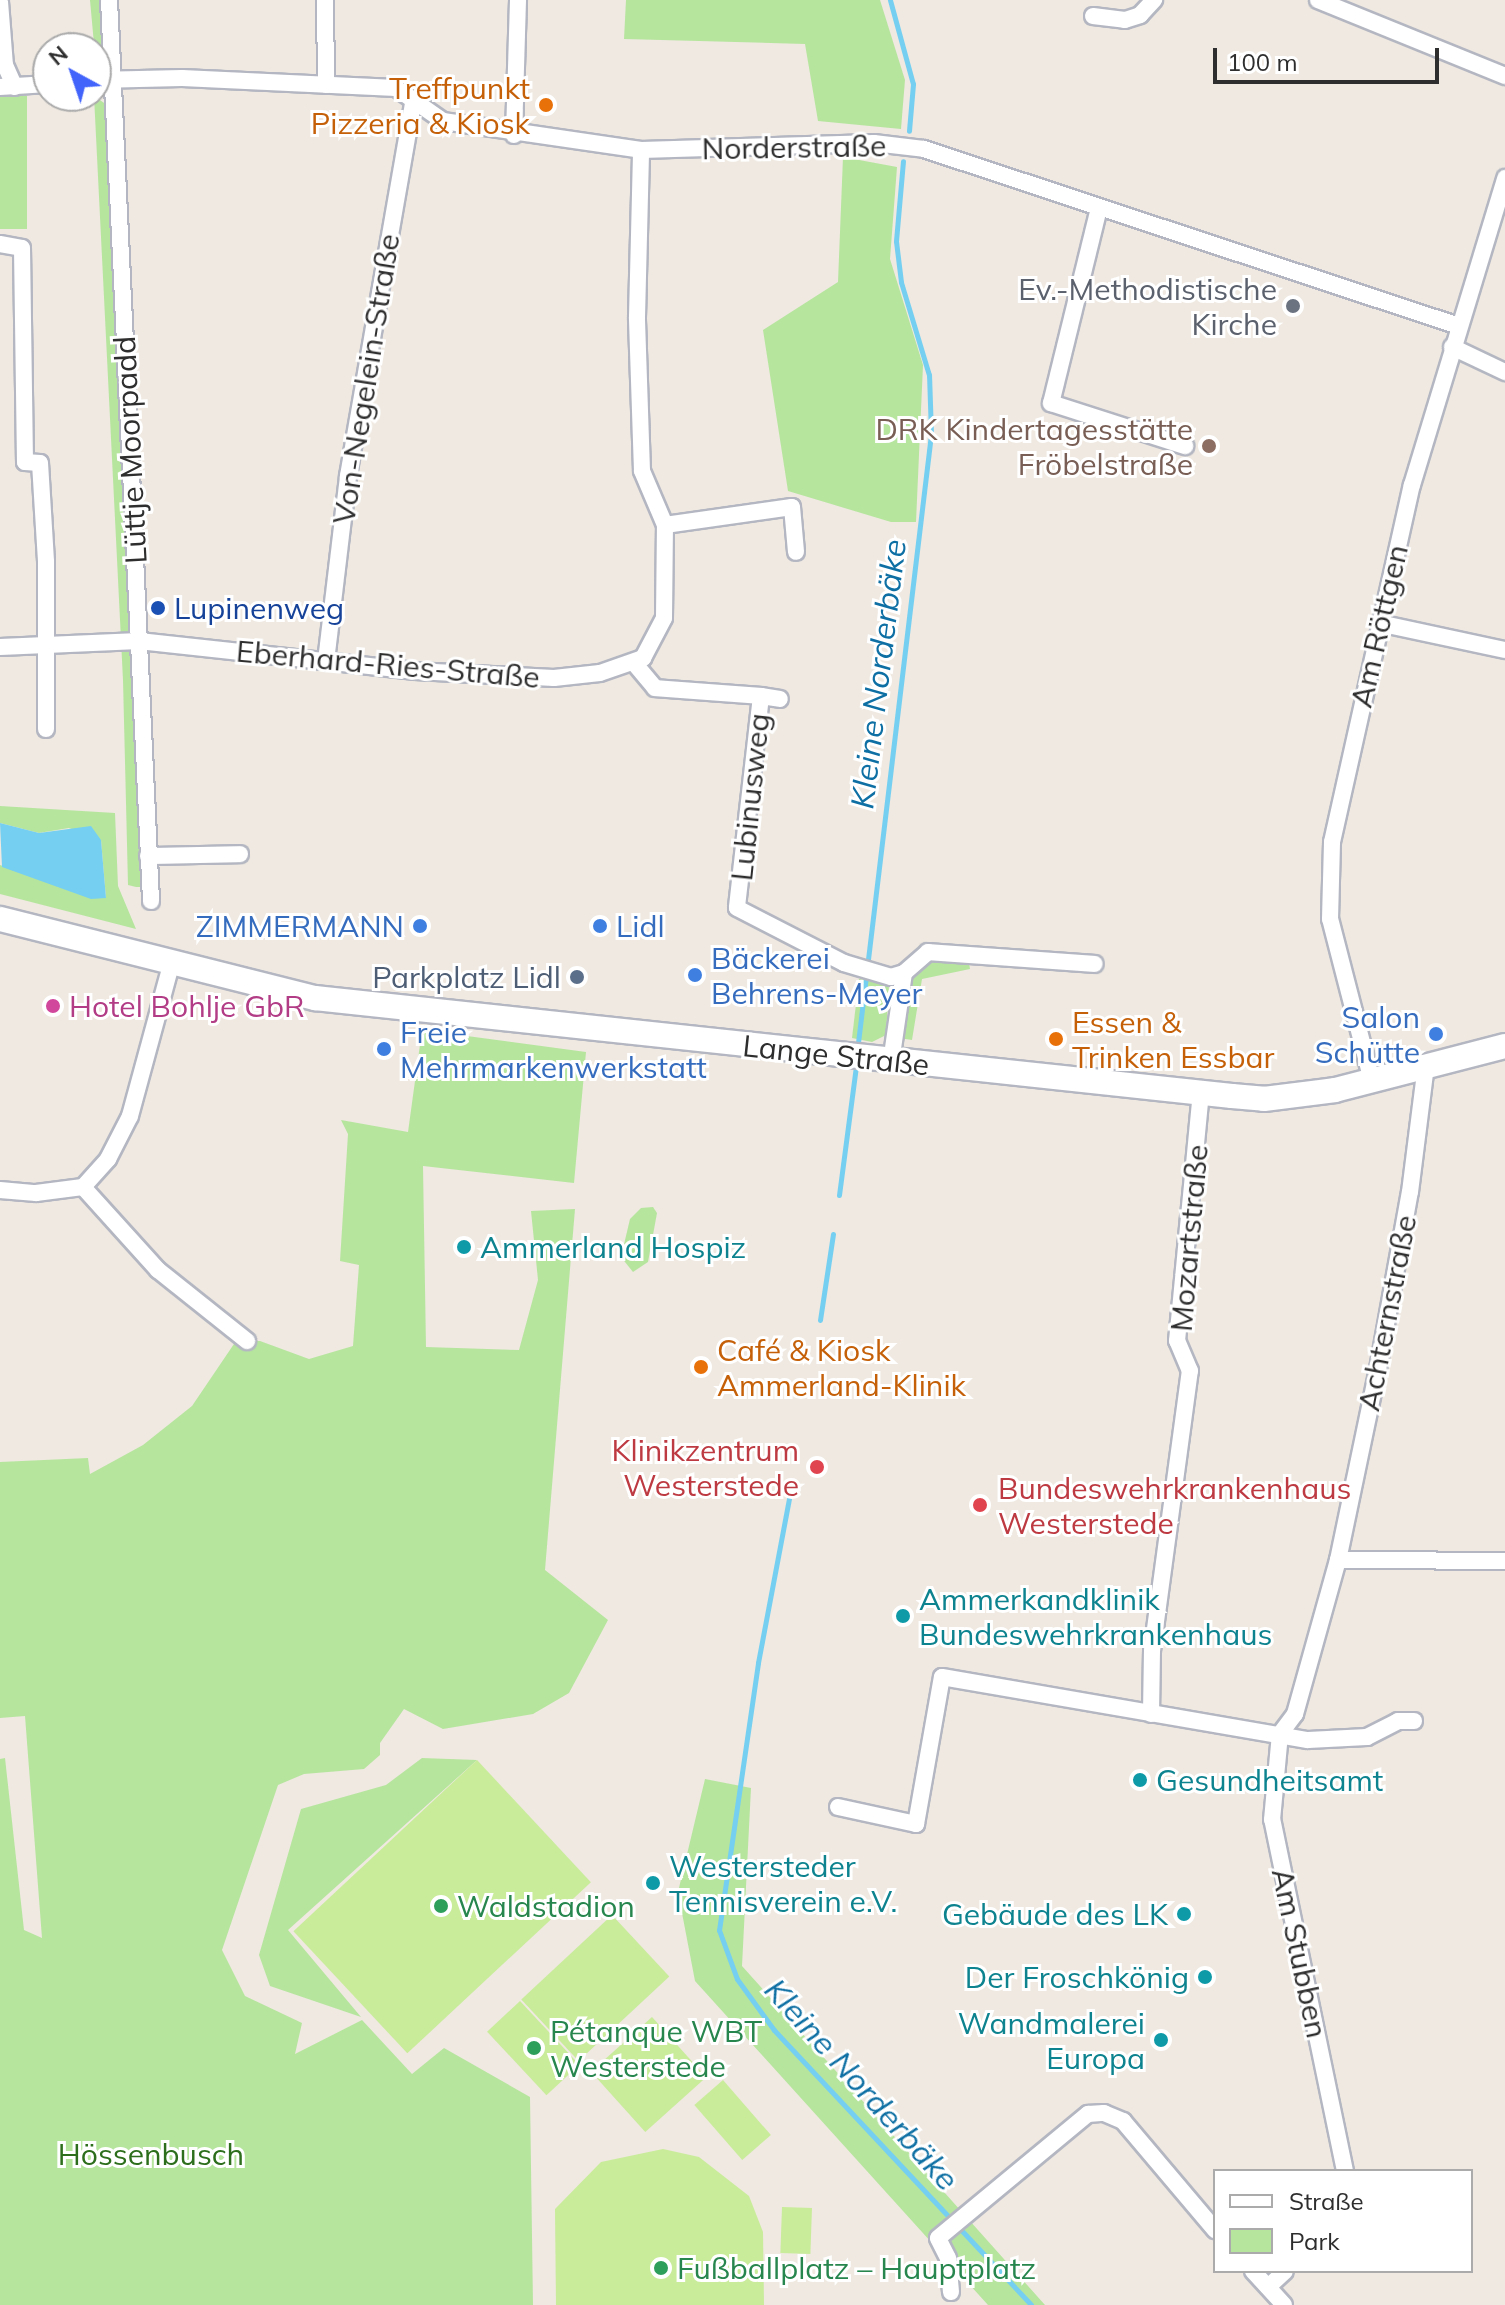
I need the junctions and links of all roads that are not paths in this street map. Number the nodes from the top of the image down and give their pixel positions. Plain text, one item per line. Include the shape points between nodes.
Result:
1 (109, 0) edge
2 (325, 0) edge
3 (518, 0) edge
4 (1154, 0) edge
5 (1318, 0) edge
6 (0, 2) edge
7 (1093, 16) dead end
8 (107, 32) edge
9 (1505, 76) edge
10 (112, 79) edge
11 (32, 85) edge
12 (326, 85) junction
13 (7, 87) edge
14 (414, 99) junction
15 (107, 112) edge
16 (514, 135) junction
17 (641, 150) junction
18 (1505, 178) edge
19 (1099, 208) junction
20 (0, 244) edge
21 (1459, 326) junction
22 (1452, 347) junction
23 (1505, 372) edge
24 (1185, 446) dead end
25 (665, 525) junction
26 (796, 552) dead end
27 (1379, 623) junction
28 (139, 641) junction
29 (47, 644) junction
30 (0, 647) edge
31 (1505, 650) edge
32 (326, 661) junction
33 (635, 664) junction
34 (761, 696) junction
35 (780, 699) dead end
36 (46, 729) dead end
37 (240, 854) dead end
38 (148, 856) junction
39 (151, 901) dead end
40 (0, 919) edge
41 (168, 964) junction
42 (1095, 964) dead end
43 (904, 973) junction
44 (1505, 1046) edge
45 (886, 1061) junction
46 (1426, 1066) junction
47 (1372, 1081) junction
48 (1201, 1094) junction
49 (83, 1187) junction
50 (0, 1190) edge
51 (247, 1341) dead end
52 (1338, 1560) junction
53 (1505, 1561) edge
54 (1151, 1714) junction
55 (1414, 1721) dead end
56 (1280, 1734) junction
57 (838, 1807) dead end
58 (1345, 2169) edge
59 (1213, 2228) edge
60 (1255, 2273) edge
61 (1283, 2273) edge
62 (1268, 2287) junction
63 (951, 2292) dead end
64 (1284, 2305) edge

1 - 8 street, Lüttje Moorpadd
2 - 12 street
3 - 16 street
4 - 7 street via 1140,15 1125,20
5 - 9 street
6 - 13 street
10 - 12 street, Norderstraße
11 - 13 street
12 - 14 street, Norderstraße via 396,88
14 - 16 street, Norderstraße via 443,121
14 - 32 street, Von-Negelein-Straße via 348,476
15 - 28 street, Lüttje Moorpadd
16 - 17 street, Norderstraße
17 - 19 street, Norderstraße via 887,144 924,149
17 - 25 street via 637,317 642,471
18 - 21 street, Am Röttgen
19 - 21 street, Norderstraße
19 - 24 street via 1051,403
20 - 29 street via 22,248 25,462 40,463
21 - 22 street, Am Röttgen
22 - 23 street
22 - 27 street, Am Röttgen
25 - 26 street via 792,507
25 - 33 street via 664,618 654,646
27 - 31 street
27 - 47 street, Am Röttgen via 1328,883 1335,945
28 - 29 street
28 - 32 street, Eberhard-Ries-Straße
28 - 38 street, Lüttje Moorpadd
29 - 30 street
29 - 36 street
32 - 33 street, Eberhard-Ries-Straße via 554,678
33 - 34 street, Lubinusweg via 655,688
34 - 35 street, Lubinusweg
34 - 43 street, Lubinusweg via 737,908 852,965 883,974
37 - 38 street
38 - 39 street, Lüttje Moorpadd
40 - 41 street, Lange Straße
41 - 45 street, Lange Straße via 328,1000
41 - 49 street via 130,1116 108,1159
42 - 43 street via 928,952
43 - 45 street
44 - 46 street, Lange Straße
45 - 48 street, Lange Straße
46 - 47 street, Lange Straße
46 - 52 street, Achternstraße via 1403,1237
47 - 48 street, Lange Straße via 1264,1099
48 - 54 street, Mozartstraße via 1177,1341 1190,1371 1152,1651
49 - 50 street via 36,1193
49 - 51 street via 158,1270
52 - 53 street
52 - 56 street, Am Stubben via 1295,1714
54 - 56 street
54 - 57 street via 942,1677 916,1824
55 - 56 street via 1398,1721 1367,1737 1346,1740
56 - 58 street, Am Stubben via 1272,1820
59 - 63 street via 1123,2121 1104,2113 1088,2114 938,2238 948,2258
60 - 62 street
61 - 62 street
62 - 64 street

